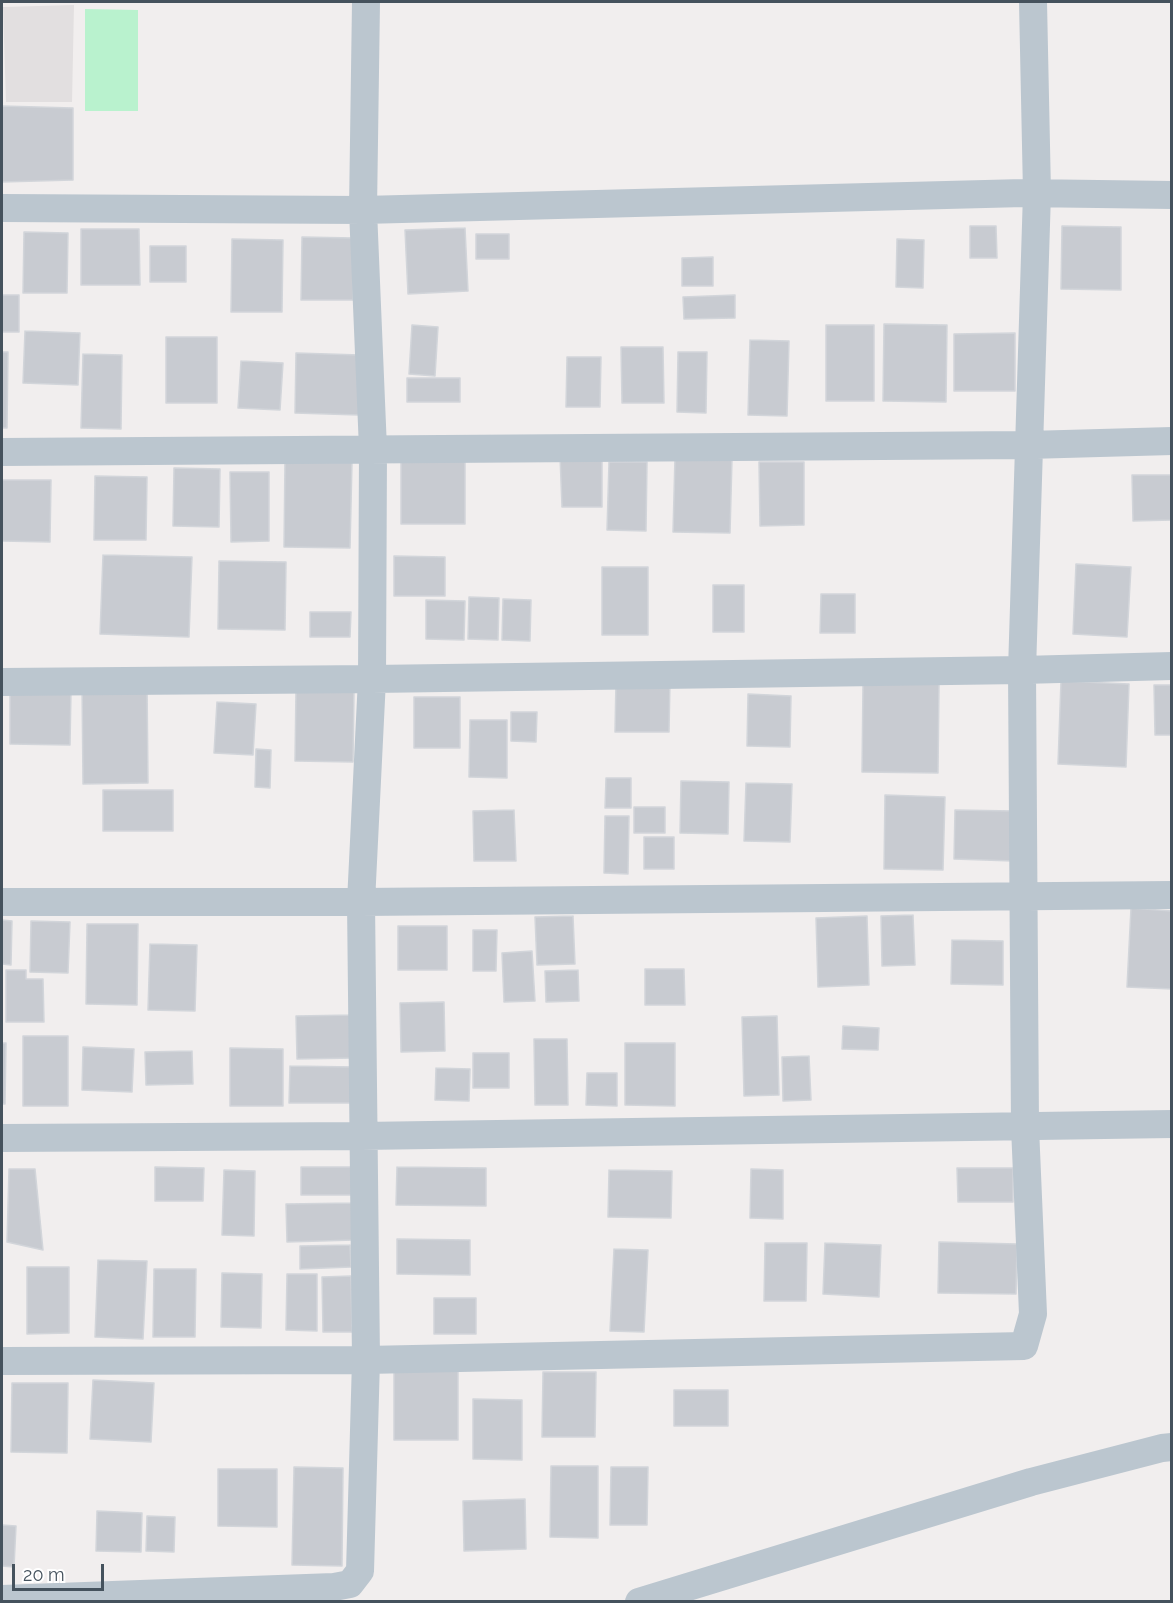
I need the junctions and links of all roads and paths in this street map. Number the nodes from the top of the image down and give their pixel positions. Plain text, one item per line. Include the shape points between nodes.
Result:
1 (366, 2) edge
2 (1033, 2) edge
3 (1037, 193) junction
4 (1172, 195) edge
5 (2, 208) edge
6 (363, 210) junction
7 (1172, 441) edge
8 (1028, 446) junction
9 (373, 450) junction
10 (2, 452) edge
11 (1172, 666) edge
12 (1022, 670) junction
13 (372, 679) junction
14 (2, 681) edge
15 (1172, 895) edge
16 (1023, 896) junction
17 (2, 902) edge
18 (361, 902) junction
19 (1172, 1124) edge
20 (1025, 1127) junction
21 (362, 1136) junction
22 (2, 1138) edge
23 (366, 1360) junction
24 (2, 1361) edge
25 (1172, 1447) edge
26 (356, 1593) edge
27 (2, 1599) edge
28 (639, 1602) edge

1 - 6 street
2 - 3 street
3 - 4 street
3 - 6 street
3 - 8 street
5 - 6 street
6 - 9 street
7 - 8 street
8 - 9 street
8 - 12 street
9 - 10 street
9 - 13 street
11 - 12 street
12 - 13 street
12 - 16 street
13 - 14 street
13 - 18 street
15 - 16 street
16 - 18 street
16 - 20 street
17 - 18 street
18 - 21 street
19 - 20 street
20 - 21 street
20 - 23 street via 1033,1314 1024,1346
21 - 22 street
21 - 23 street
23 - 24 street
23 - 26 street via 360,1570
25 - 28 street via 1031,1482
26 - 27 street via 334,1587

